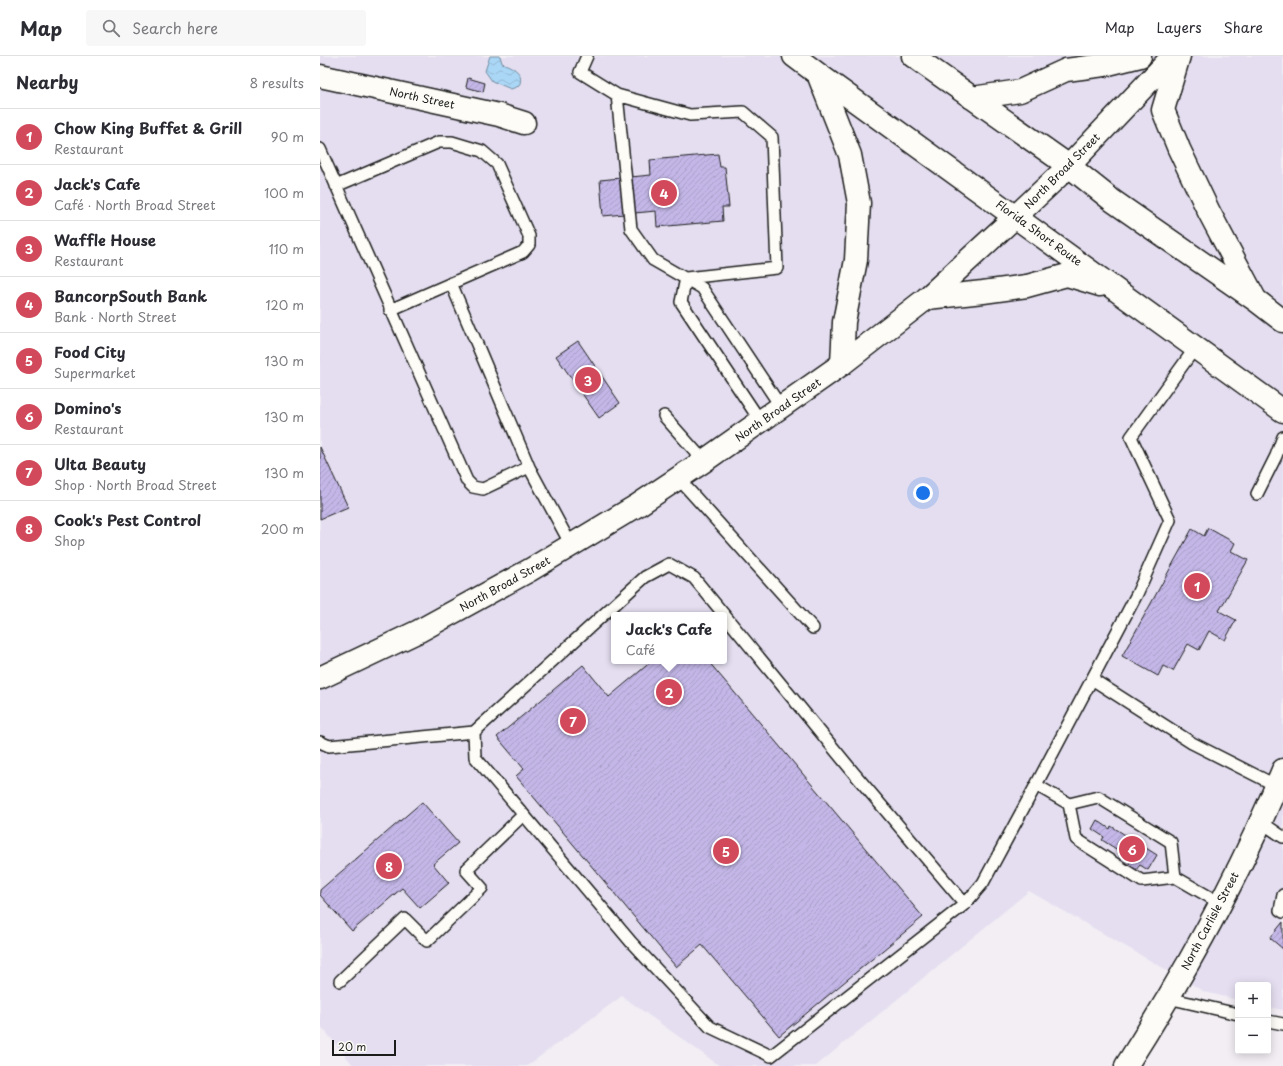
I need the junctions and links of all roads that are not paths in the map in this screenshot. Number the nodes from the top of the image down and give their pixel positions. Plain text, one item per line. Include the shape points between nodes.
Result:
1 (587, 56) edge
2 (794, 56) edge
3 (913, 56) edge
4 (1140, 56) edge
5 (1173, 56) edge
6 (1179, 56) edge
7 (818, 74) junction
8 (320, 76) edge
9 (617, 95) junction
10 (972, 98) junction
11 (524, 123) dead end
12 (320, 149) edge
13 (1069, 166) junction
14 (336, 186) junction
15 (1016, 216) junction
16 (686, 278) junction
17 (451, 283) junction
18 (1114, 290) junction
19 (927, 298) junction
20 (1257, 301) junction
21 (390, 310) junction
22 (1283, 321) edge
23 (1195, 348) junction
24 (842, 364) junction
25 (782, 407) junction
26 (1283, 411) edge
27 (664, 416) dead end
28 (761, 422) junction
29 (1283, 437) edge
30 (704, 461) junction
31 (529, 467) junction
32 (678, 478) junction
33 (1257, 494) dead end
34 (571, 545) junction
35 (722, 612) edge
36 (727, 618) edge
37 (813, 628) dead end
38 (320, 678) edge
39 (1092, 680) junction
40 (474, 732) junction
41 (320, 742) edge
42 (1280, 778) edge
43 (1036, 785) junction
44 (1069, 804) junction
45 (523, 815) junction
46 (1261, 822) junction
47 (1283, 836) edge
48 (1175, 877) junction
49 (1283, 895) edge
50 (1220, 903) junction
51 (964, 904) junction
52 (1283, 912) edge
53 (340, 981) dead end
54 (1168, 998) junction
55 (1235, 1013) edge
56 (1271, 1022) edge
57 (1283, 1024) edge
58 (1126, 1066) edge

1 - 9 lane via 580,72
2 - 7 main road, Florida Short Route
3 - 10 main road
4 - 10 main road via 1104,65 1066,70 1020,91
5 - 13 main road, North Broad Street
6 - 20 main road via 1163,110 1209,212
7 - 15 main road, Florida Short Route
7 - 24 main road via 850,155 859,203 856,260 844,322
8 - 11 main road, North Street via 499,115
9 - 16 lane via 631,229 653,260
9 - 16 lane via 690,115 743,112 772,138 777,268
10 - 13 main road
12 - 14 lane
13 - 15 main road, North Broad Street
13 - 20 main road via 1113,201
14 - 17 lane via 439,142 452,142 482,151 497,164 529,236 529,245 523,252
14 - 21 lane
15 - 18 main road, Florida Short Route
15 - 19 main road, North Broad Street
16 - 25 lane via 702,288
16 - 28 lane via 681,302
17 - 21 lane
17 - 31 lane
18 - 19 main road via 1067,275 1027,286
18 - 23 main road, Florida Short Route
19 - 24 main road, North Broad Street
20 - 22 main road
21 - 31 lane via 467,481 473,487 483,489
23 - 26 main road, Florida Short Route
23 - 39 lane via 1131,437 1170,520 1137,594
24 - 25 main road, North Broad Street
25 - 28 main road, North Broad Street
27 - 30 lane
28 - 30 main road, North Broad Street
29 - 33 lane
30 - 32 main road, North Broad Street
31 - 34 lane
32 - 34 main road, North Broad Street
32 - 37 lane
34 - 38 main road, North Broad Street via 419,631
35 - 40 lane via 694,578 669,564 645,577
36 - 51 lane
39 - 42 lane via 1192,743
39 - 43 lane
40 - 41 lane via 329,746
40 - 45 lane via 474,757
42 - 46 main road, North Carlisle Street
43 - 44 lane
43 - 51 lane via 983,883
44 - 48 lane via 1076,839 1142,881
44 - 48 lane via 1098,797 1171,842
45 - 51 lane via 631,942 710,1027 771,1056
45 - 53 lane via 466,870 482,888 427,941 405,919
46 - 47 lane
46 - 50 main road, North Carlisle Street
48 - 50 lane
49 - 52 lane via 1280,910
50 - 54 main road, North Carlisle Street
54 - 55 lane
54 - 58 main road, North Carlisle Street
56 - 57 lane

